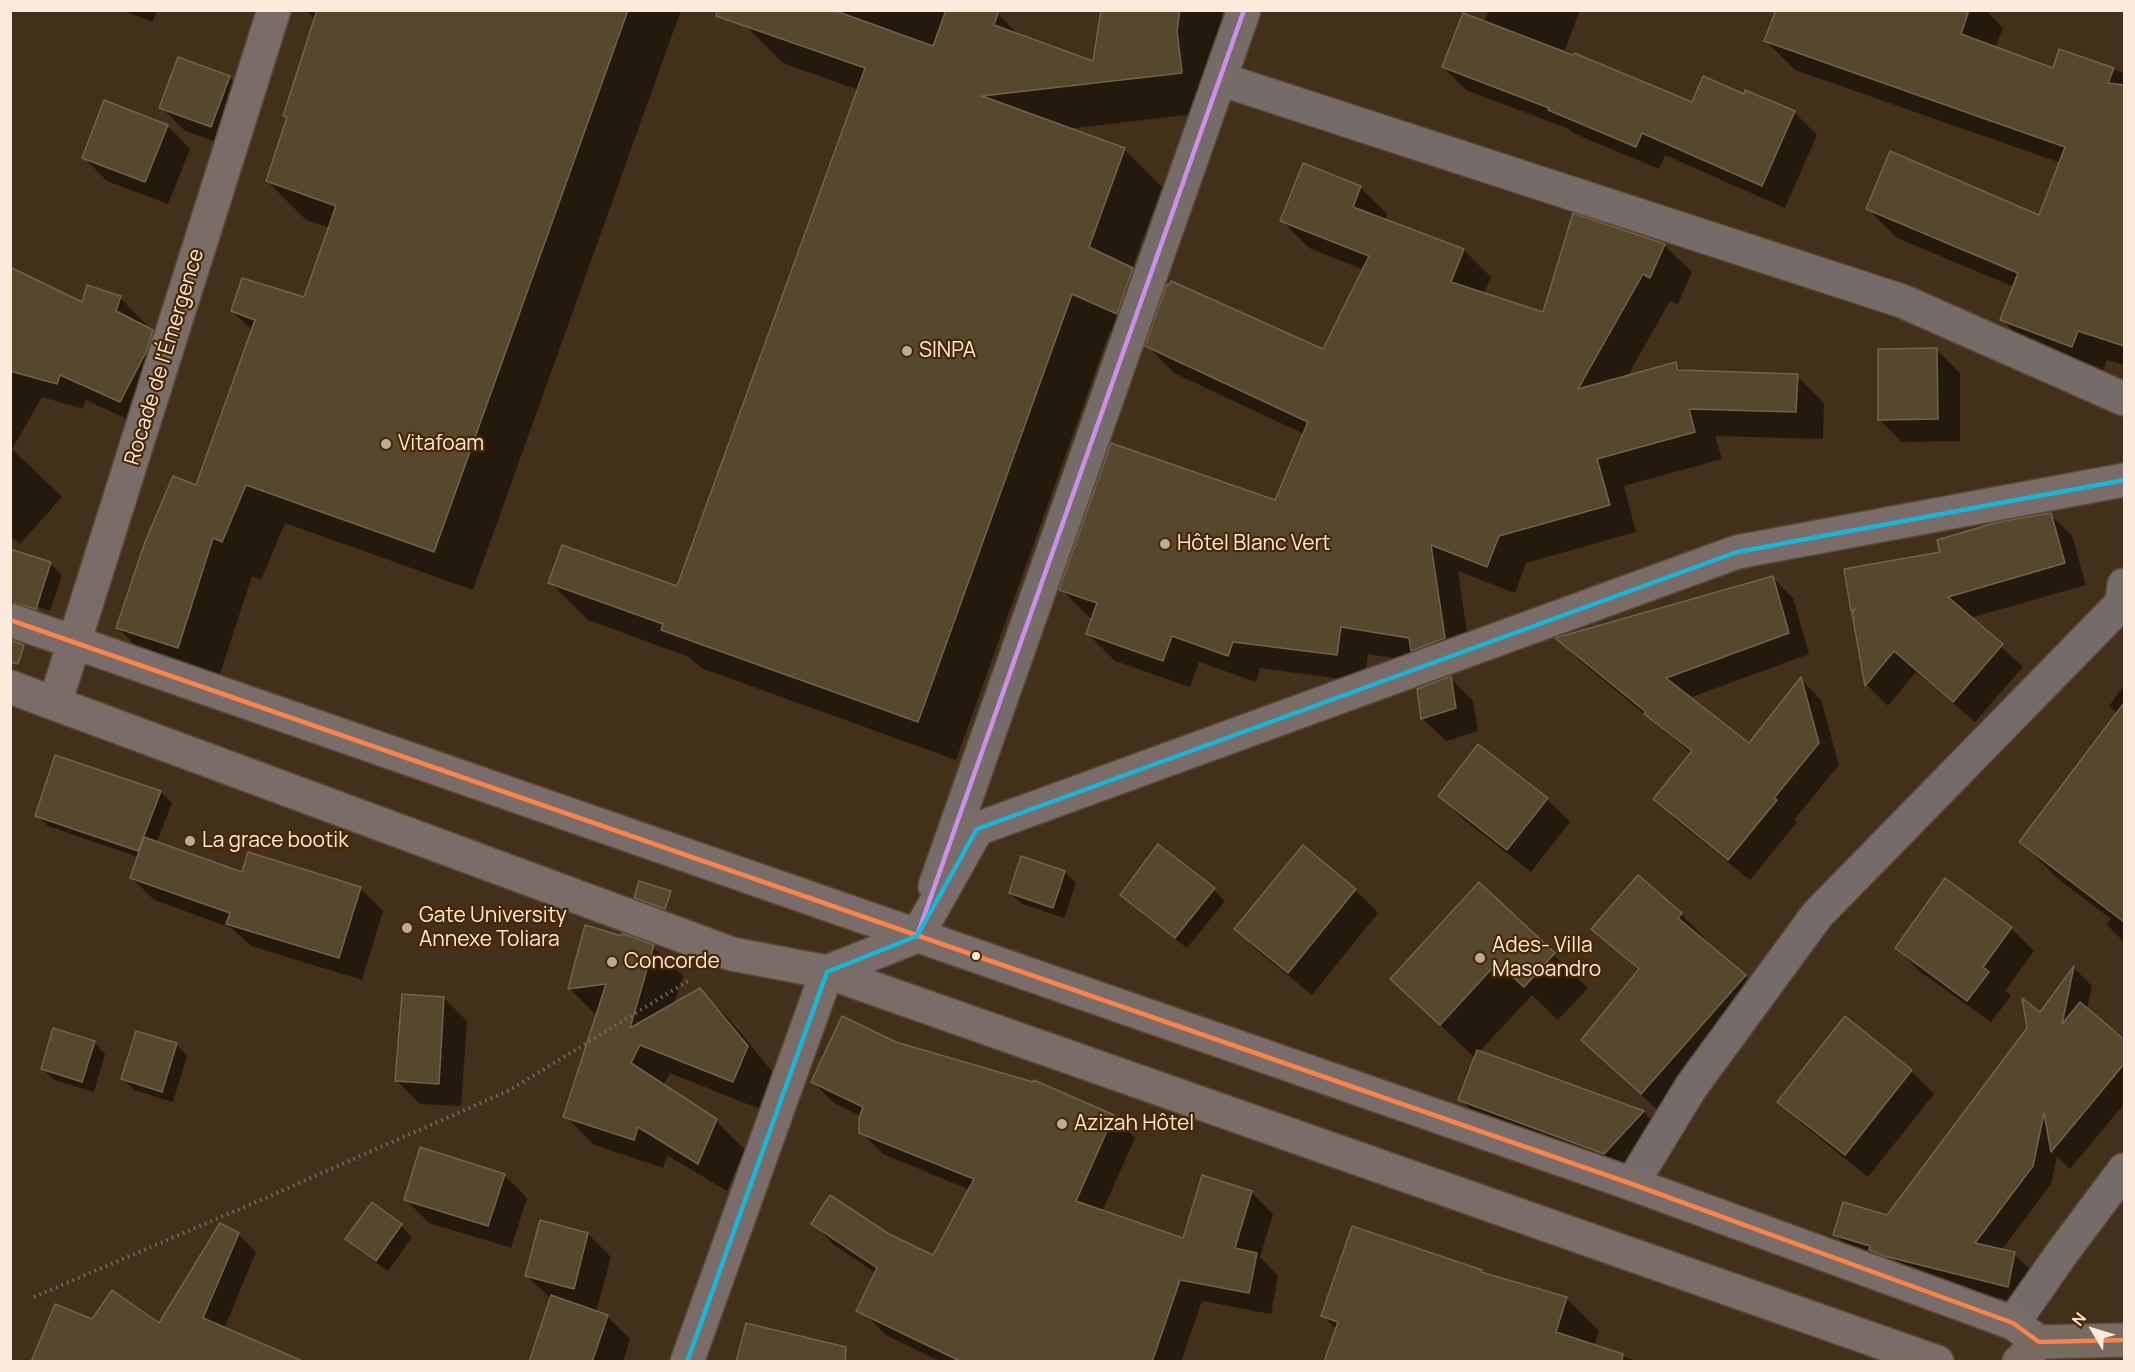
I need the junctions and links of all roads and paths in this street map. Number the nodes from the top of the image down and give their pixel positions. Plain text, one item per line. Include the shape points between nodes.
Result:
1 (274, 10) edge
2 (1244, 10) edge
3 (1220, 79) junction
4 (2124, 399) edge
5 (2124, 480) edge
6 (2124, 585) edge
7 (10, 620) edge
8 (75, 644) junction
9 (10, 687) edge
10 (55, 703) junction
11 (917, 936) junction
12 (732, 954) junction
13 (827, 972) junction
14 (2124, 1170) edge
15 (1632, 1184) junction
16 (34, 1297) dead end
17 (2124, 1340) edge
18 (2028, 1347) edge
19 (687, 1362) edge
20 (1937, 1362) edge

1 - 8 main road, Rocade de l'Émergence
2 - 3 street
3 - 4 street via 1902,301
3 - 11 street
5 - 11 main road via 1737,552 977,829
6 - 15 street via 2122,603 1817,915 1690,1087
7 - 8 main road
8 - 10 main road, Rocade de l'Émergence
8 - 11 main road
9 - 10 main road
10 - 12 main road
11 - 13 main road
11 - 15 main road
12 - 13 main road
12 - 16 path via 510,1090
13 - 19 main road
13 - 20 main road
14 - 18 street via 2062,1253
15 - 18 main road
17 - 18 main road

